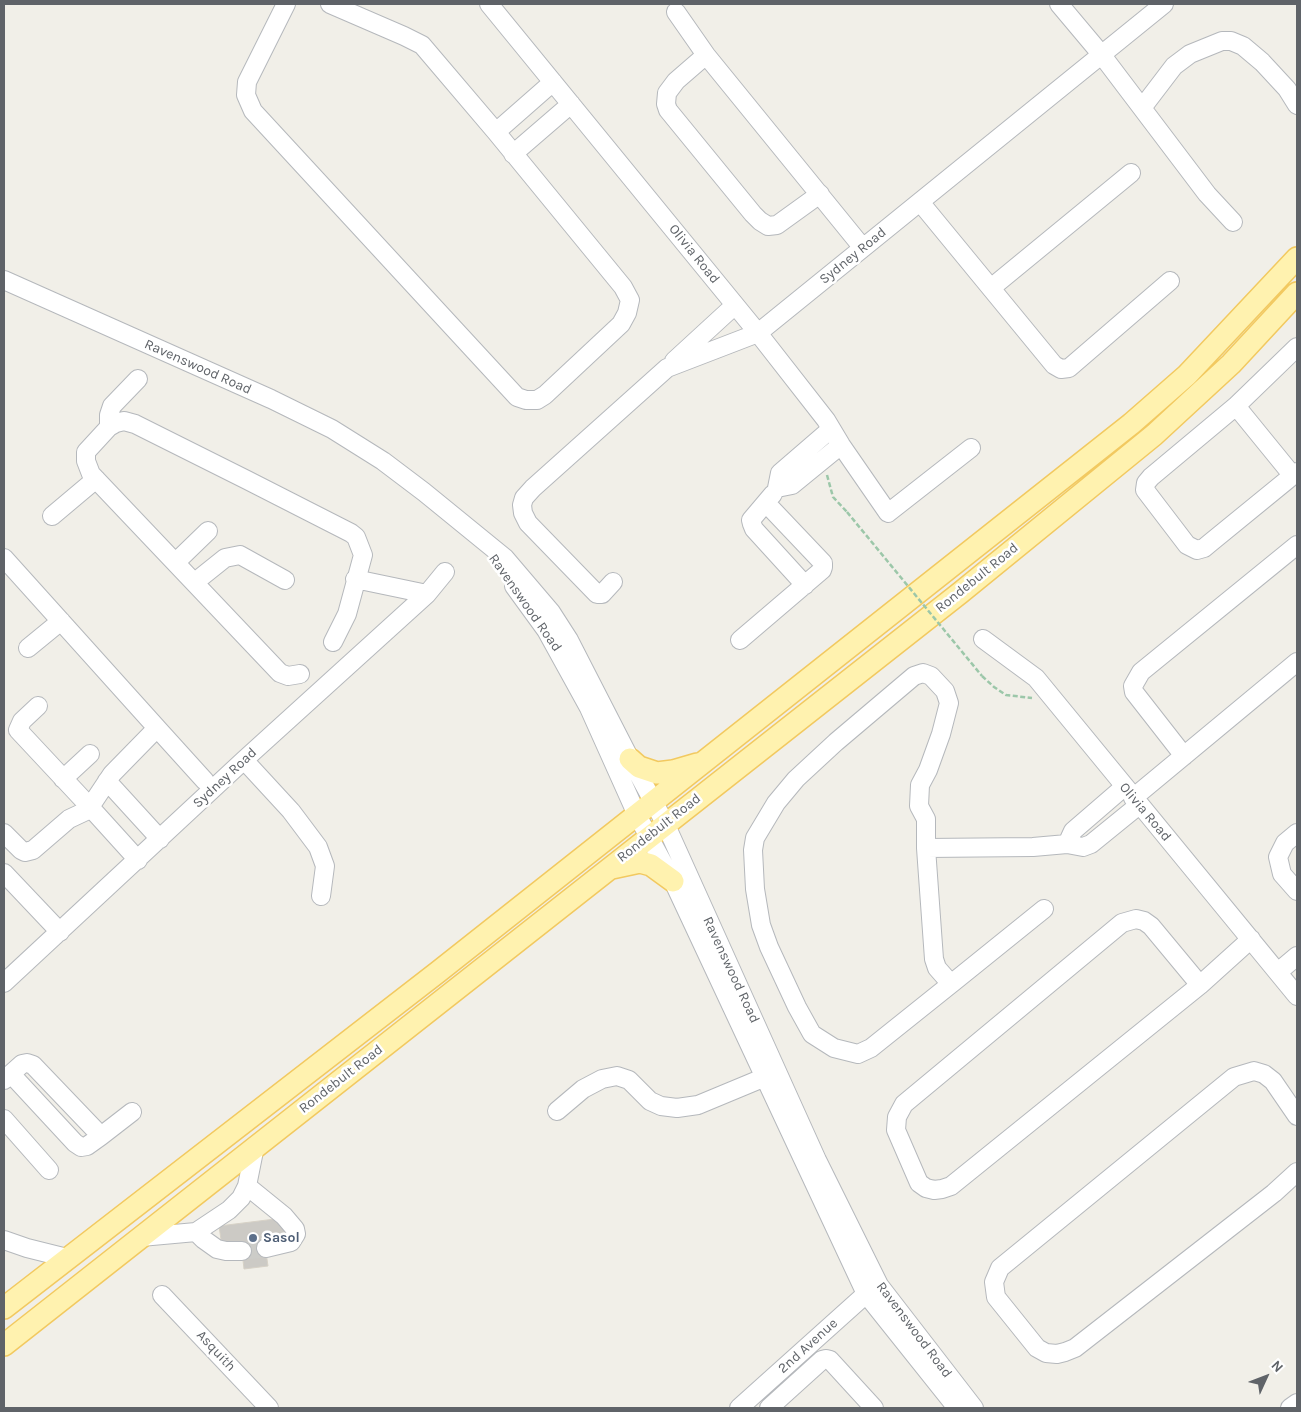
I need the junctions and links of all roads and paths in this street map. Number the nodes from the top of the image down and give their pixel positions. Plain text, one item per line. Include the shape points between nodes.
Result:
1 (286, 4) edge
2 (330, 4) edge
3 (488, 4) edge
4 (1059, 4) edge
5 (1164, 4) edge
6 (676, 12) dead end
7 (1101, 54) junction
8 (706, 55) junction
9 (553, 82) junction
10 (571, 104) junction
11 (1297, 104) edge
12 (1142, 108) junction
13 (496, 132) junction
14 (513, 154) junction
15 (1131, 173) dead end
16 (820, 194) junction
17 (920, 202) junction
18 (1233, 222) dead end
19 (863, 248) junction
20 (1297, 258) edge
21 (4, 280) edge
22 (1170, 281) dead end
23 (991, 288) junction
24 (1297, 293) edge
25 (735, 305) junction
26 (758, 333) junction
27 (1297, 347) edge
28 (667, 368) junction
29 (138, 379) dead end
30 (1236, 406) junction
31 (109, 427) junction
32 (831, 429) junction
33 (841, 445) junction
34 (971, 448) dead end
35 (1295, 474) edge
36 (96, 479) junction
37 (777, 488) junction
38 (766, 503) junction
39 (847, 512) dead end
40 (52, 516) dead end
41 (208, 531) dead end
42 (481, 538) junction
43 (1297, 545) edge
44 (4, 558) edge
45 (176, 562) junction
46 (445, 572) dead end
47 (355, 579) junction
48 (286, 580) dead end
49 (195, 582) junction
50 (613, 582) dead end
51 (805, 585) junction
52 (427, 594) junction
53 (61, 621) junction
54 (983, 639) dead end
55 (740, 640) dead end
56 (333, 642) dead end
57 (28, 648) dead end
58 (1297, 662) edge
59 (300, 674) dead end
60 (1032, 698) dead end
61 (38, 706) dead end
62 (157, 728) junction
63 (90, 754) dead end
64 (1184, 756) junction
65 (630, 759) junction
66 (244, 760) junction
67 (706, 762) junction
68 (63, 779) junction
69 (107, 781) junction
70 (205, 781) dead end
71 (1132, 797) junction
72 (1110, 800) junction
73 (654, 802) junction
74 (90, 807) junction
75 (637, 816) junction
76 (1124, 817) junction
77 (657, 830) junction
78 (4, 833) edge
79 (1297, 833) edge
80 (160, 839) junction
81 (1067, 844) junction
82 (926, 848) junction
83 (138, 860) junction
84 (607, 869) junction
85 (4, 873) edge
86 (673, 881) junction
87 (1297, 891) edge
88 (320, 896) dead end
89 (1044, 909) dead end
90 (60, 932) junction
91 (1251, 939) junction
92 (1297, 956) edge
93 (1278, 972) junction
94 (4, 983) edge
95 (950, 984) junction
96 (1200, 985) junction
97 (1297, 996) edge
98 (771, 1075) junction
99 (7, 1077) edge
100 (557, 1111) dead end
101 (132, 1112) dead end
102 (1297, 1116) edge
103 (4, 1119) edge
104 (101, 1136) junction
105 (255, 1146) junction
106 (49, 1170) dead end
107 (1297, 1172) edge
108 (247, 1186) junction
109 (196, 1232) junction
110 (141, 1237) junction
111 (4, 1240) edge
112 (266, 1248) tunnel mouth
113 (242, 1251) tunnel mouth
114 (67, 1258) junction
115 (872, 1290) junction
116 (162, 1295) dead end
117 (4, 1308) edge
118 (4, 1345) edge
119 (759, 1402) edge
120 (1297, 1403) edge
121 (269, 1408) edge
122 (739, 1408) edge
123 (769, 1408) edge
124 (874, 1408) edge
125 (957, 1408) edge
126 (974, 1408) edge
127 (1290, 1408) edge

1 - 14 street via 247,82 246,95 253,111 517,397 537,400 622,324 630,300 624,287
2 - 13 street via 422,45
3 - 9 street, Olivia Road
4 - 7 street
5 - 7 street, Sydney Road
6 - 8 street
7 - 12 street
7 - 17 street, Sydney Road
8 - 16 street
8 - 16 street via 676,81 667,93 666,104 753,214 768,226 777,225
9 - 10 street, Olivia Road
9 - 13 street
10 - 14 street
10 - 25 street, Olivia Road
11 - 12 street via 1262,62 1243,46 1222,41 1190,54 1174,66
12 - 18 street via 1207,194
13 - 14 street
15 - 23 street
16 - 19 street
17 - 19 street, Sydney Road
17 - 23 street
19 - 26 street, Sydney Road
20 - 67 main road, Rondebult Road via 1187,375 1131,424
21 - 42 street, Ravenswood Road via 332,429 383,461
22 - 23 street via 1069,368 1062,369 1054,365
24 - 77 main road, Rondebult Road via 1231,364 1154,435 960,593
25 - 26 street, Olivia Road
25 - 28 street
26 - 28 street, Sydney Road
26 - 32 street, Olivia Road
27 - 30 street
28 - 50 street, Sydney Road via 533,488 522,505 528,523 597,594 602,594
29 - 31 street via 112,406
30 - 35 street
30 - 35 street via 1146,483 1145,490 1187,545 1197,550 1204,548
31 - 36 street via 86,452 87,467
31 - 47 street via 124,421 135,424 351,533 363,555
32 - 33 street, Olivia Road
32 - 37 street via 780,473
33 - 34 street, Olivia Road via 888,513
33 - 37 street via 792,485
36 - 40 street
36 - 45 street
37 - 38 street
38 - 51 street via 751,520 754,529
38 - 51 street via 823,563 822,570
39 - 60 path, bridge via 982,676 1006,695
41 - 45 street
42 - 65 street, Ravenswood Road via 505,558 551,612 590,678
42 - 75 street, Ravenswood Road via 564,661 589,708
43 - 64 street via 1141,672 1133,686 1134,692
44 - 53 street
45 - 49 street
46 - 52 street, Sydney Road
47 - 52 street
47 - 56 street via 347,614
48 - 49 street via 240,555 225,558
49 - 59 street via 280,673 288,676
51 - 55 street
52 - 66 street, Sydney Road
53 - 57 street
53 - 62 street
54 - 71 street, Olivia Road via 1036,678
58 - 64 street
61 - 68 street via 22,721 18,730
62 - 69 street
62 - 70 street
63 - 68 street
64 - 71 street
65 - 67 main road via 639,767 657,773
65 - 73 street, Ravenswood Road
66 - 80 street, Sydney Road
66 - 88 street via 291,811 318,847 325,866
67 - 73 main road, Rondebult Road
68 - 74 street
69 - 74 street
69 - 80 street
71 - 72 street
71 - 76 street
71 - 91 street, Olivia Road
72 - 76 street
72 - 81 street via 1073,831
73 - 75 main road, Rondebult Road
73 - 77 street, Ravenswood Road
74 - 78 street via 69,819 33,850 21,850
74 - 83 street
75 - 77 street, Ravenswood Road
75 - 114 main road, Rondebult Road
76 - 81 street via 1091,844
77 - 84 main road, Rondebult Road
77 - 86 street, Ravenswood Road
77 - 98 street, Ravenswood Road
79 - 87 street via 1285,843 1278,857 1282,874
80 - 83 street, Sydney Road
81 - 82 street
82 - 95 street via 934,959
82 - 95 street via 926,819 919,806 920,785 941,734 949,702 945,691 931,676 923,673 914,676 836,742 796,779 776,803 755,838 753,850 761,925 786,985 812,1034 849,1053 858,1054 871,1048
83 - 90 street, Sydney Road
84 - 86 main road via 640,862 651,864
84 - 105 main road, Rondebult Road
85 - 90 street
86 - 98 street, Ravenswood Road
89 - 95 street
90 - 94 street, Sydney Road
91 - 93 street, Olivia Road
91 - 96 street
92 - 93 street
93 - 97 street, Olivia Road
96 - 96 street via 1152,926 1136,918 1122,923 904,1104 896,1117 896,1130 918,1182 934,1190 951,1186
98 - 100 street via 698,1105 676,1108 650,1102 629,1080 617,1076 583,1088
98 - 115 street, Ravenswood Road
99 - 104 street via 81,1147
99 - 104 street via 22,1064 33,1065
101 - 104 street
102 - 107 street via 1273,1081 1264,1074 1254,1072 1234,1077 1000,1268 994,1282 996,1297 1037,1348 1052,1354 1065,1352
103 - 106 street
105 - 108 street
105 - 110 main road, Rondebult Road
108 - 109 street via 236,1204
108 - 112 street via 295,1229 291,1242
109 - 110 street
109 - 113 street via 217,1249
110 - 118 main road, Rondebult Road
111 - 114 street
114 - 117 main road, Rondebult Road
115 - 119 street, 2nd Avenue
115 - 125 street, Ravenswood Road
115 - 126 street, Ravenswood Road
116 - 121 street, Asquith
119 - 122 street, 2nd Avenue
120 - 127 street
123 - 124 street via 826,1359

